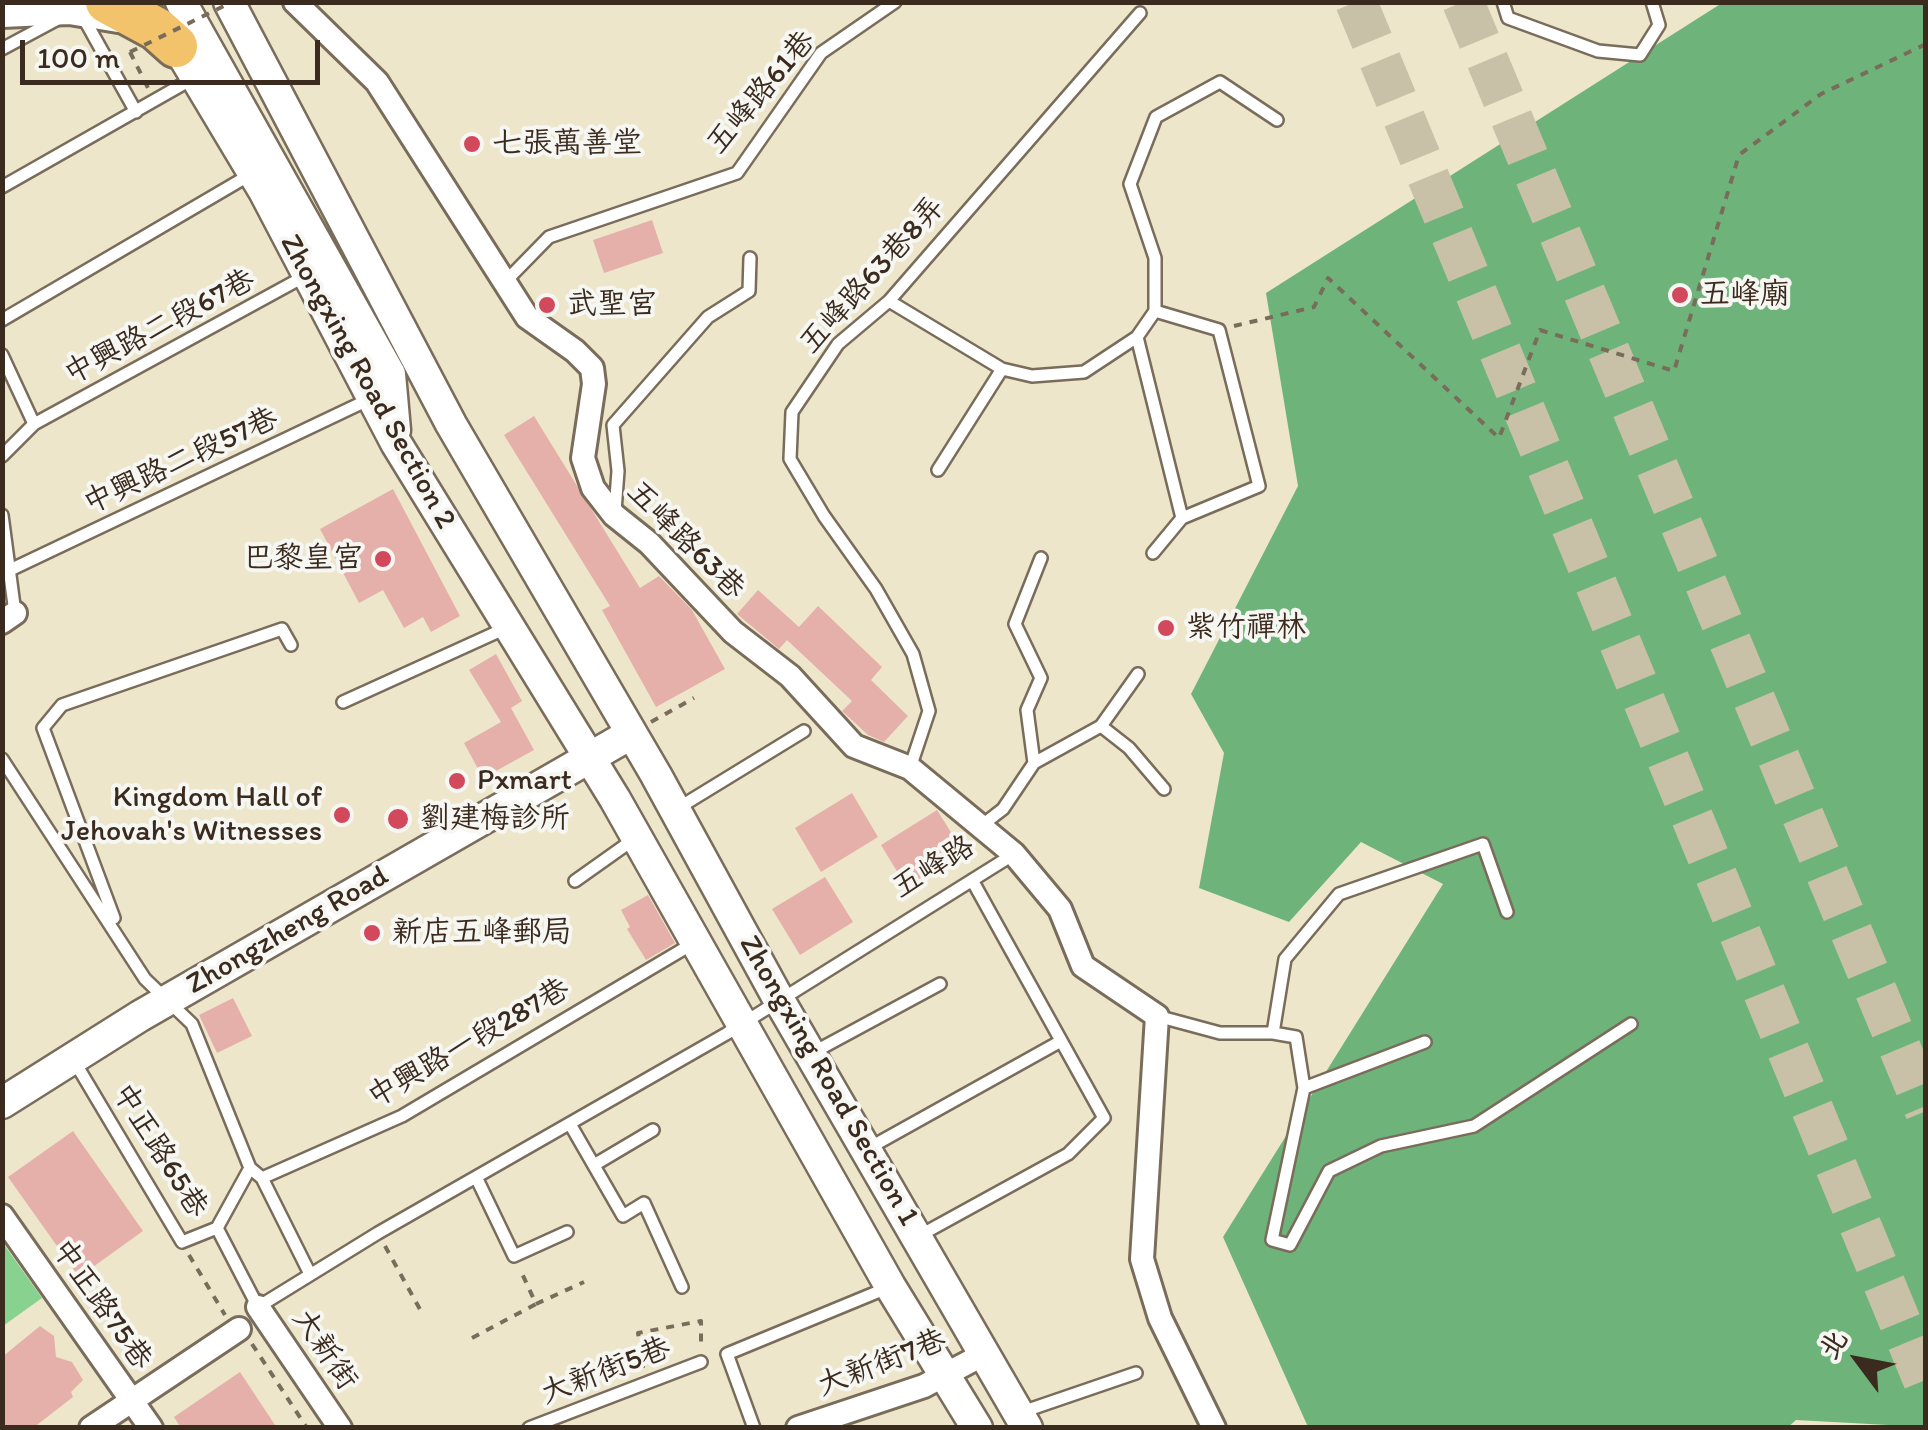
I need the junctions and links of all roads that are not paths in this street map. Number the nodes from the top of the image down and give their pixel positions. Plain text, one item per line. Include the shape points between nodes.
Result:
1 (152, 2) edge
2 (181, 2) edge
3 (230, 2) edge
4 (296, 2) edge
5 (895, 2) edge
6 (1504, 2) edge
7 (1652, 2) edge
8 (86, 10) edge
9 (1140, 13) dead end
10 (2, 16) edge
11 (2, 49) edge
12 (186, 62) junction
13 (136, 112) junction
14 (1277, 120) dead end
15 (253, 173) junction
16 (2, 187) edge
17 (750, 258) dead end
18 (308, 275) junction
19 (505, 282) junction
20 (889, 300) junction
21 (1155, 312) junction
22 (2, 320) edge
23 (1138, 337) junction
24 (2, 355) edge
25 (1002, 369) junction
26 (372, 398) junction
27 (34, 424) junction
28 (396, 443) junction
29 (2, 456) edge
30 (938, 470) dead end
31 (2, 515) edge
32 (614, 515) junction
33 (1182, 518) junction
34 (1154, 553) dead end
35 (1041, 558) dead end
36 (10, 570) junction
37 (9, 617) edge
38 (510, 626) junction
39 (291, 645) dead end
40 (1138, 674) dead end
41 (344, 702) dead end
42 (1101, 726) junction
43 (804, 732) dead end
44 (629, 734) junction
45 (589, 758) junction
46 (2, 759) edge
47 (1034, 763) junction
48 (910, 768) junction
49 (1164, 789) dead end
50 (676, 810) junction
51 (981, 826) junction
52 (636, 837) junction
53 (1014, 854) junction
54 (972, 880) junction
55 (575, 881) dead end
56 (1506, 912) dead end
57 (123, 941) junction
58 (695, 942) junction
59 (940, 984) dead end
60 (168, 1000) junction
61 (779, 1000) junction
62 (1157, 1016) junction
63 (742, 1024) junction
64 (1631, 1024) dead end
65 (1272, 1033) junction
66 (1061, 1040) junction
67 (1425, 1042) dead end
68 (810, 1054) junction
69 (73, 1059) junction
70 (1304, 1088) junction
71 (3, 1101) edge
72 (570, 1124) junction
73 (653, 1130) dead end
74 (866, 1150) junction
75 (594, 1165) junction
76 (250, 1168) junction
77 (476, 1177) junction
78 (262, 1178) junction
79 (2, 1216) edge
80 (216, 1228) junction
81 (567, 1232) dead end
82 (917, 1237) junction
83 (310, 1274) junction
84 (682, 1286) dead end
85 (890, 1286) junction
86 (258, 1307) junction
87 (237, 1330) road end
88 (986, 1353) junction
89 (701, 1362) road end
90 (1136, 1374) dead end
91 (944, 1376) junction
92 (132, 1400) junction
93 (1023, 1420) edge
94 (91, 1428) edge
95 (151, 1428) edge
96 (340, 1428) edge
97 (529, 1428) edge
98 (754, 1428) edge
99 (798, 1428) edge
100 (977, 1428) edge
101 (1214, 1428) edge

1 - 12 street, Zhongxing Road Section 2
2 - 28 street via 390,374
3 - 44 street, Zhongxing Road Section 2 via 451,424
4 - 19 street, 五峰路63巷 via 377,82
5 - 19 lane, 五峰路61巷 via 822,53 737,173 549,237
6 - 7 lane via 1508,18 1598,50 1640,55 1659,24
8 - 10 street
8 - 11 lane
8 - 12 highway via 124,8 157,29
8 - 13 lane
9 - 20 lane, 五峰路63巷8弄
12 - 13 lane via 156,101
12 - 15 street, Zhongxing Road Section 2
13 - 16 lane
14 - 21 lane via 1220,82 1156,117 1130,184 1155,258
15 - 18 street, Zhongxing Road Section 2
15 - 22 lane
17 - 32 lane via 748,291 708,318 614,425
18 - 26 street, Zhongxing Road Section 2
18 - 27 lane, 中興路二段67巷
19 - 32 street, 五峰路63巷 via 527,317 592,368 583,458 593,488
20 - 25 lane
20 - 48 lane, 五峰路63巷8弄 via 838,344 792,412 790,459 912,654 930,711
21 - 23 lane
21 - 33 lane via 1219,330 1259,486
23 - 25 lane via 1084,372 1032,376
23 - 33 lane
24 - 27 lane
25 - 30 lane
26 - 28 street, Zhongxing Road Section 2
26 - 36 lane, 中興路二段57巷
27 - 29 lane, 中興路二段67巷
28 - 38 street, Zhongxing Road Section 2
31 - 36 lane
32 - 48 street, 五峰路63巷 via 733,632 790,676 854,746
33 - 34 lane
35 - 47 lane via 1015,624 1042,678 1027,710
36 - 37 lane
38 - 41 lane
38 - 45 street, Zhongxing Road Section 2
39 - 57 lane via 282,629 62,705 43,728
40 - 42 lane
42 - 47 lane
42 - 49 lane
43 - 50 lane
44 - 45 street, Zhongzheng Road
44 - 50 street, Zhongxing Road Section 1
45 - 52 street, Zhongxing Road Section 1
45 - 60 street, Zhongzheng Road
46 - 57 lane
47 - 51 lane via 1003,808
48 - 51 street, 五峰路63巷
50 - 61 street, Zhongxing Road Section 1
51 - 53 street, 五峰路63巷
52 - 55 lane
52 - 58 street, Zhongxing Road Section 1
53 - 54 lane, 五峰路
53 - 62 street, 五峰路 via 1060,910 1083,966
54 - 61 lane, 五峰路
54 - 66 lane
56 - 65 lane via 1483,844 1339,894 1285,959
57 - 60 lane via 145,979
58 - 63 street, Zhongxing Road Section 1
58 - 78 lane, 中興路一段287巷 via 402,1116
59 - 68 lane
60 - 69 street, Zhongzheng Road
60 - 76 lane via 192,1024
61 - 63 lane, 五峰路
61 - 68 street, Zhongxing Road Section 1
62 - 65 lane via 1220,1033
62 - 101 street via 1142,1259 1160,1318
63 - 72 lane, 五峰路
63 - 85 street, Zhongxing Road Section 1
64 - 70 lane via 1474,1126 1381,1146 1329,1171 1290,1245 1272,1240
65 - 70 lane via 1296,1037
66 - 74 lane
66 - 82 lane via 1104,1118 1068,1154
67 - 70 lane
68 - 74 street, Zhongxing Road Section 1
69 - 71 street, Zhongzheng Road
69 - 80 lane, 中正路65巷 via 182,1242
72 - 75 lane
72 - 77 lane, 五峰路
73 - 75 lane
74 - 82 street, Zhongxing Road Section 1
75 - 84 lane via 623,1216 644,1202
76 - 78 lane
76 - 80 lane
77 - 81 lane via 514,1256
77 - 83 lane, 五峰路
78 - 83 lane
79 - 92 street, 中正路75巷
80 - 86 lane
82 - 88 street, Zhongxing Road Section 1
83 - 86 lane, 五峰路
85 - 91 street, Zhongxing Road Section 1
85 - 98 lane via 726,1354
86 - 96 street, 大新街
87 - 92 street
88 - 91 street, 大新街7巷
88 - 93 street, Zhongxing Road Section 1
89 - 97 lane, 大新街5巷
90 - 93 lane
91 - 99 street, 大新街7巷
91 - 100 street, Zhongxing Road Section 1
92 - 94 street
92 - 95 street, 中正路75巷

